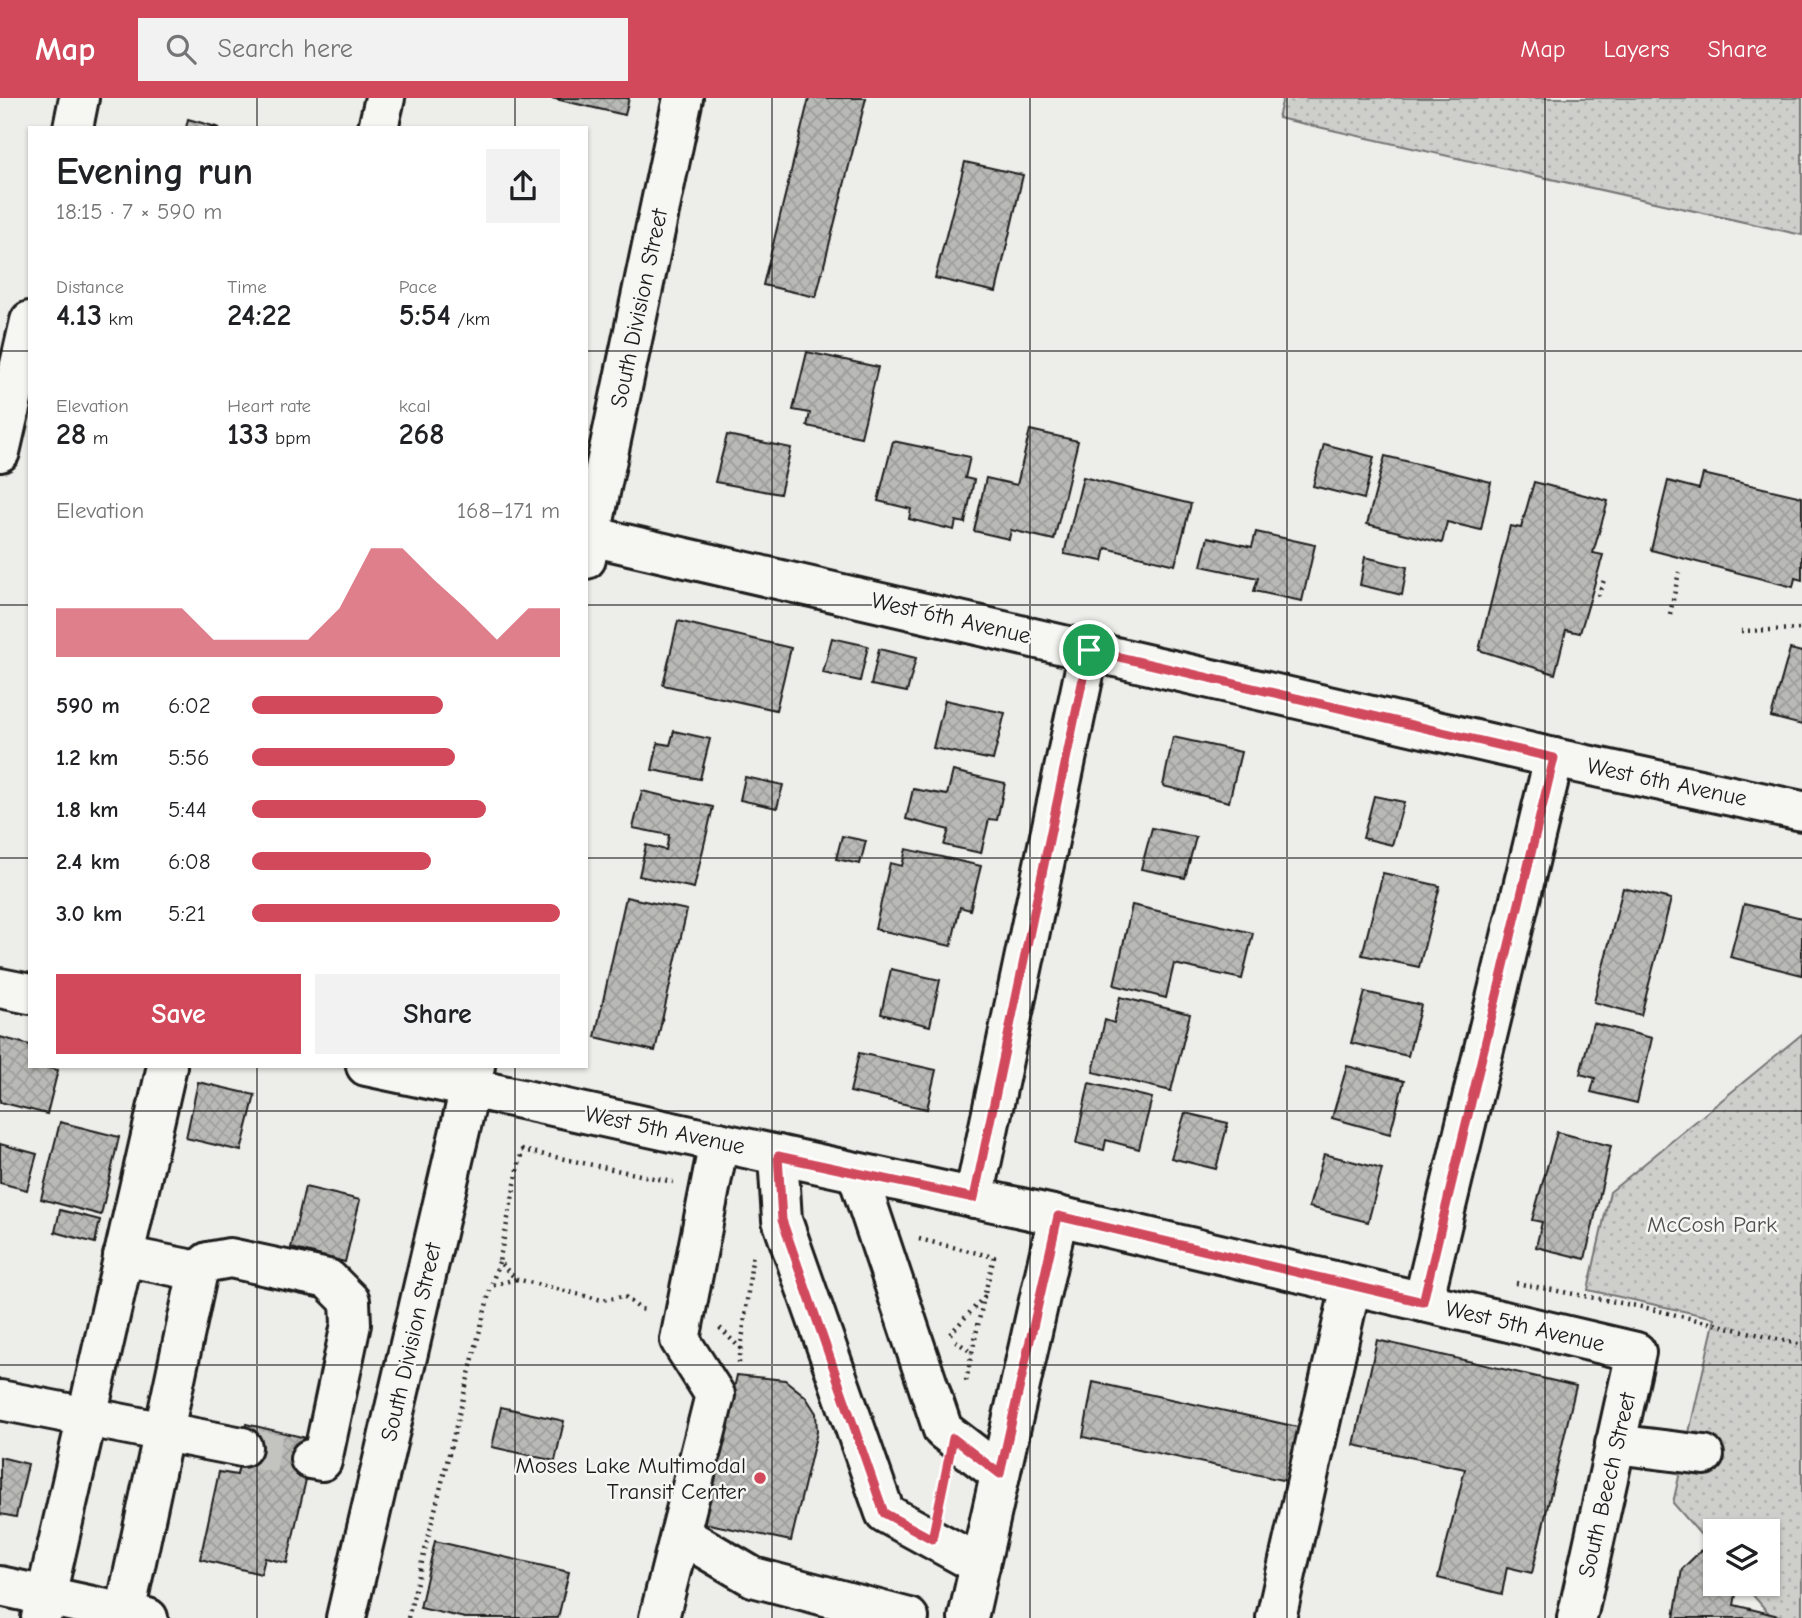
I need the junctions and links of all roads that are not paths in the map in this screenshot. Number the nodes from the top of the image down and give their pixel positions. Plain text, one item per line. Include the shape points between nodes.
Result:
1 (79, 98) edge
2 (385, 98) edge
3 (683, 98) edge
4 (73, 126) edge
5 (378, 126) edge
6 (28, 331) edge
7 (14, 400) edge
8 (0, 452) edge
9 (588, 543) edge
10 (1089, 650) junction
11 (1554, 758) junction
12 (1802, 811) edge
13 (0, 988) edge
14 (28, 994) edge
15 (167, 1068) edge
16 (385, 1068) edge
17 (473, 1077) edge
18 (719, 1142) junction
19 (778, 1156) junction
20 (857, 1173) junction
21 (974, 1198) junction
22 (1058, 1216) junction
23 (123, 1256) junction
24 (198, 1271) junction
25 (1351, 1286) junction
26 (1423, 1302) junction
27 (1636, 1352) joint
28 (0, 1400) edge
29 (87, 1417) junction
30 (164, 1432) junction
31 (1615, 1444) junction
32 (242, 1447) tunnel mouth
33 (1704, 1455) dead end
34 (310, 1459) dead end
35 (1000, 1474) junction
36 (680, 1535) junction
37 (980, 1565) junction
38 (0, 1586) edge
39 (43, 1607) edge
40 (137, 1616) edge
41 (346, 1618) edge
42 (659, 1618) edge
43 (909, 1618) edge
44 (968, 1618) edge
45 (1276, 1618) edge
46 (1577, 1618) edge

1 - 4 street
2 - 5 street
3 - 9 street, South Division Street
6 - 7 street
7 - 8 street
9 - 10 street, West 6th Avenue
10 - 11 street, West 6th Avenue
10 - 21 street
11 - 12 street, West 6th Avenue
11 - 26 street
13 - 14 street
15 - 23 street
16 - 17 street, West 5th Avenue
17 - 18 street, West 5th Avenue
17 - 41 street, South Division Street
18 - 19 street, West 5th Avenue
18 - 36 street via 680,1340 715,1395
19 - 20 street, West 5th Avenue
19 - 37 street via 782,1220 884,1513
20 - 21 street, West 5th Avenue
20 - 35 street via 943,1430
21 - 22 street, West 5th Avenue
22 - 25 street, West 5th Avenue
22 - 35 street
23 - 24 street
23 - 29 street
24 - 30 street
24 - 34 street via 208,1262 230,1258 328,1279 350,1301 351,1324 321,1461
25 - 26 street, West 5th Avenue
25 - 45 street
26 - 27 street, West 5th Avenue
27 - 31 street, South Beech Street
28 - 29 street
29 - 30 street
29 - 39 street
30 - 32 street
30 - 40 street
31 - 33 street
31 - 46 street, South Beech Street
35 - 37 street
36 - 42 street
36 - 43 street via 753,1577
37 - 44 street
38 - 39 street
39 - 40 street

